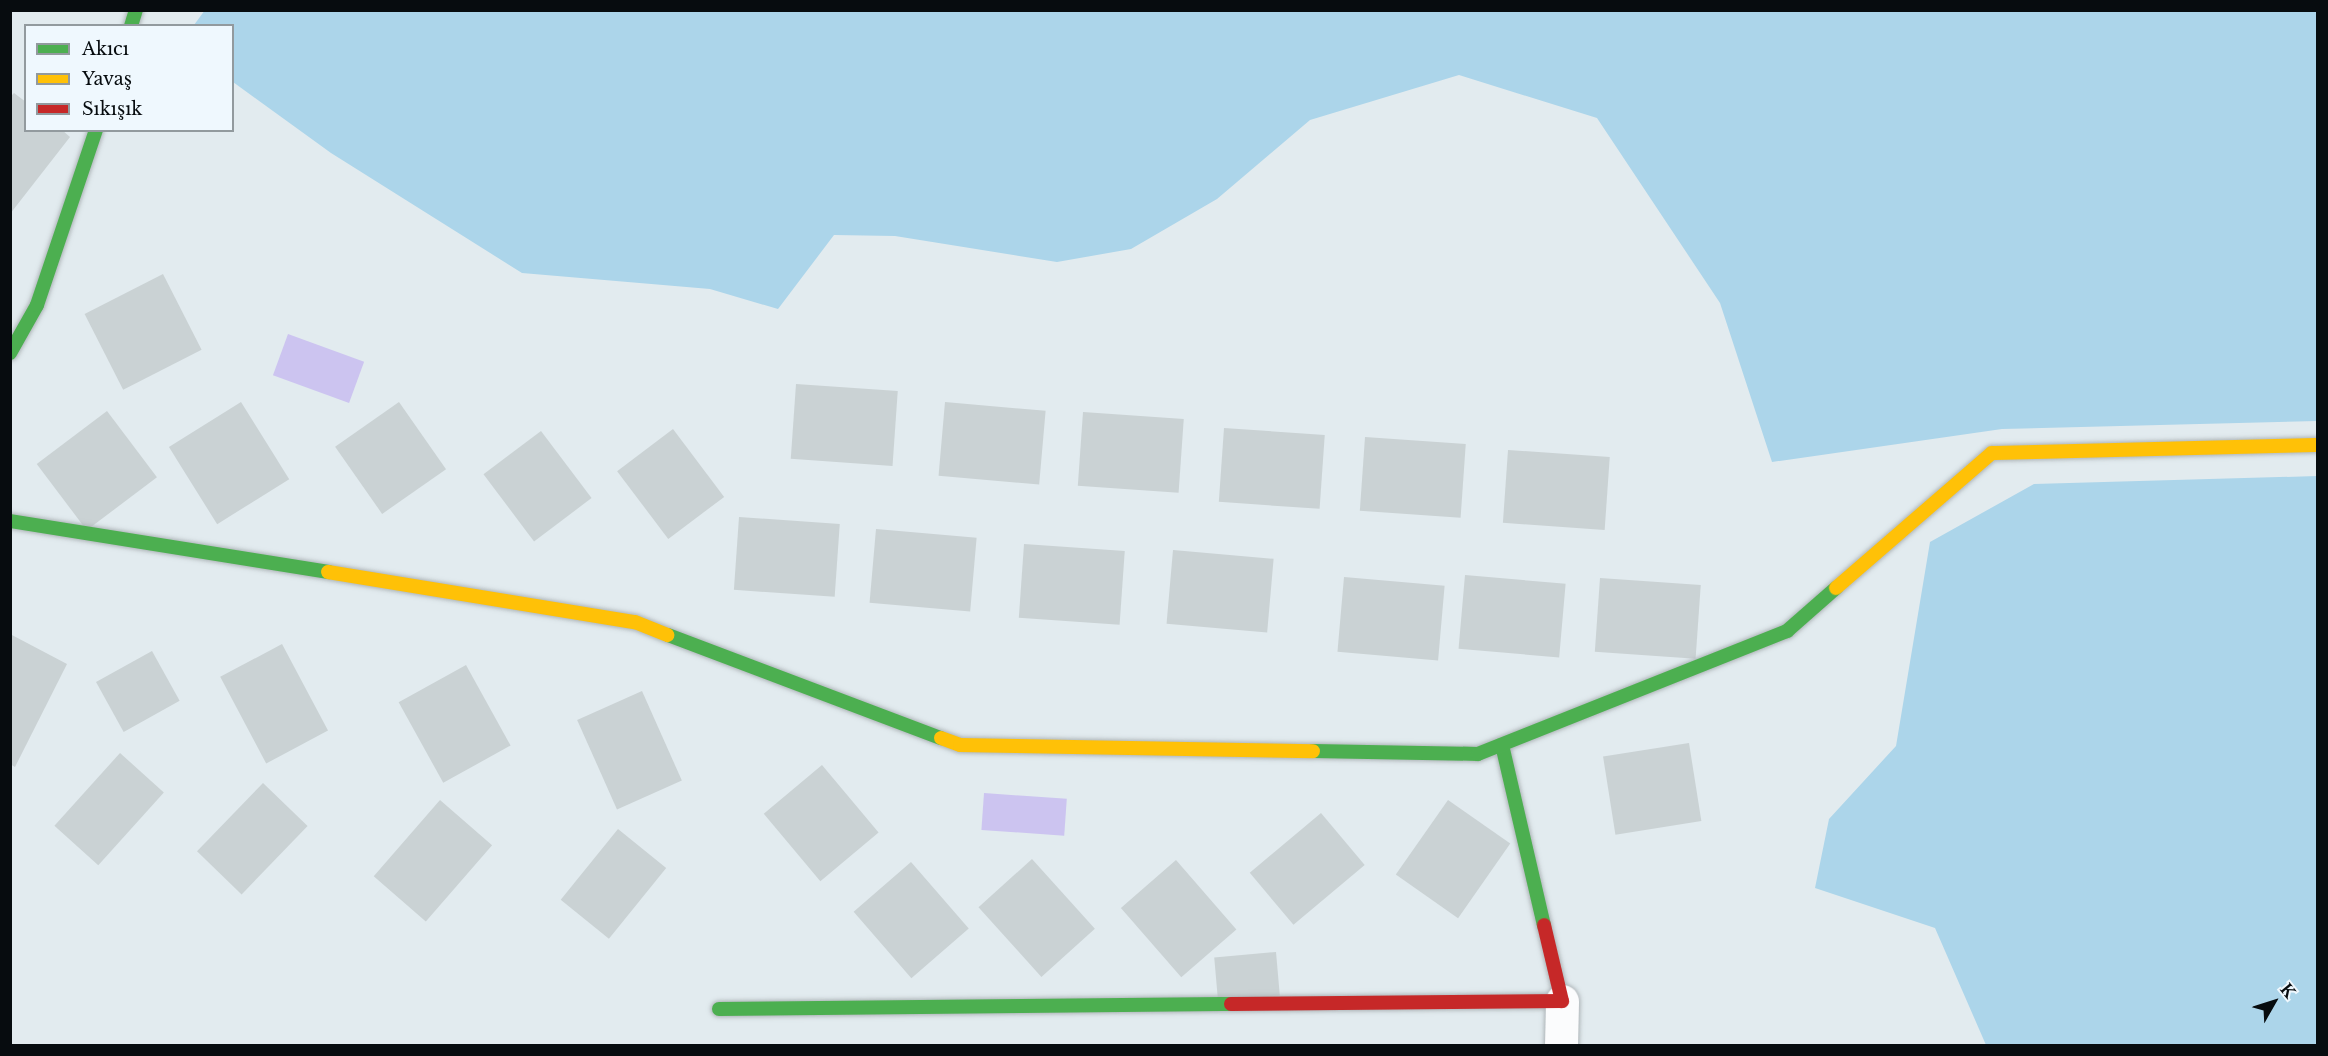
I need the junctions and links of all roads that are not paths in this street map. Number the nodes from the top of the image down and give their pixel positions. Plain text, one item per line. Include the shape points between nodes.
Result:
1 (95, 132) edge
2 (10, 353) edge
3 (2318, 444) edge
4 (10, 521) edge
5 (1502, 745) junction
6 (1562, 1001) junction
7 (719, 1010) dead end
8 (1561, 1046) edge

1 - 2 street via 37,304
3 - 5 street via 1992,453 1787,631
4 - 5 street via 635,621 960,745 1478,754
5 - 6 street
6 - 7 street
6 - 8 street

